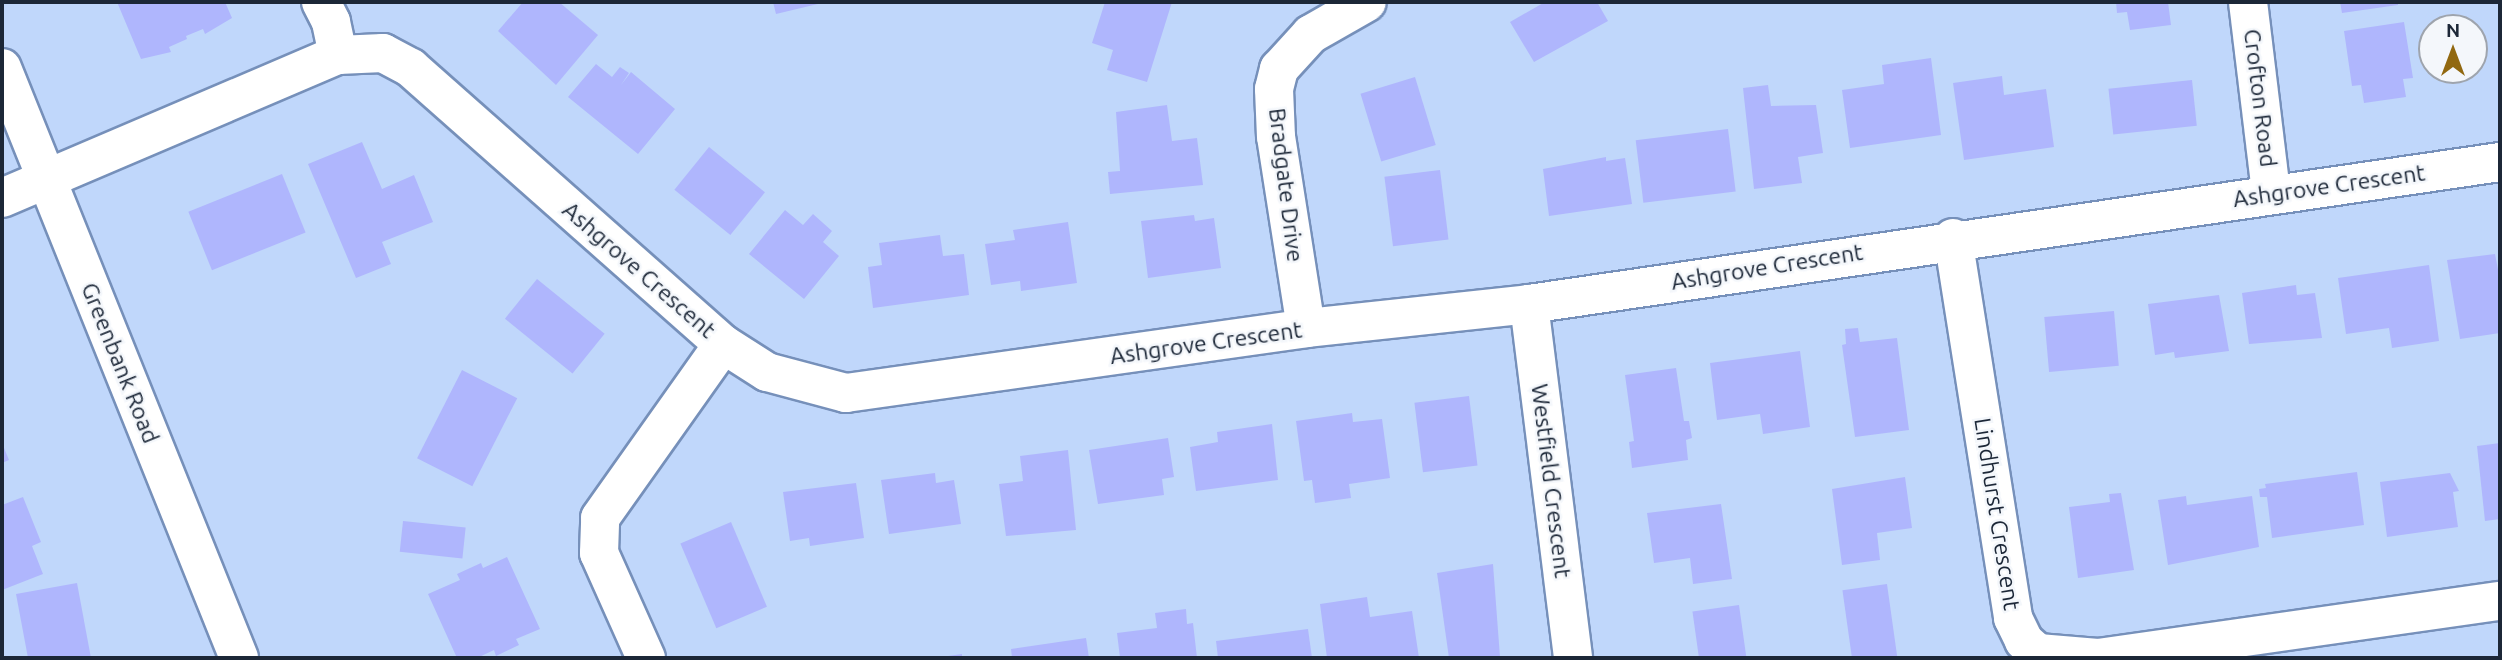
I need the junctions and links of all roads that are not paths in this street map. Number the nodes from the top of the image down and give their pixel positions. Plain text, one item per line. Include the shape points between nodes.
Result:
1 (321, 2) edge
2 (1367, 2) edge
3 (2248, 2) edge
4 (338, 55) junction
5 (2, 68) edge
6 (2500, 162) edge
7 (47, 179) junction
8 (2271, 194) junction
9 (2, 198) edge
10 (1953, 238) junction
11 (1529, 304) junction
12 (1306, 328) junction
13 (723, 344) junction
14 (2500, 601) edge
15 (239, 658) edge
16 (646, 658) edge
17 (1573, 658) edge

1 - 4 street
2 - 12 street, Bradgate Drive via 1311,34 1279,69 1274,89 1276,137
3 - 8 street, Crofton Road
4 - 7 street, Ashgrove Crescent
4 - 13 street, Ashgrove Crescent via 383,53 411,68
5 - 7 street, Greenbank Road
6 - 8 street, Ashgrove Crescent
7 - 9 street, Ashgrove Crescent
7 - 15 street, Greenbank Road
8 - 10 street, Ashgrove Crescent
10 - 11 street, Ashgrove Crescent
10 - 14 street, Lindhurst Crescent via 2013,618 2024,641 2038,653 2098,658
11 - 12 street, Ashgrove Crescent
11 - 17 street, Westfield Crescent
12 - 13 street, Ashgrove Crescent via 846,393 767,372
13 - 16 street via 600,518 599,553

